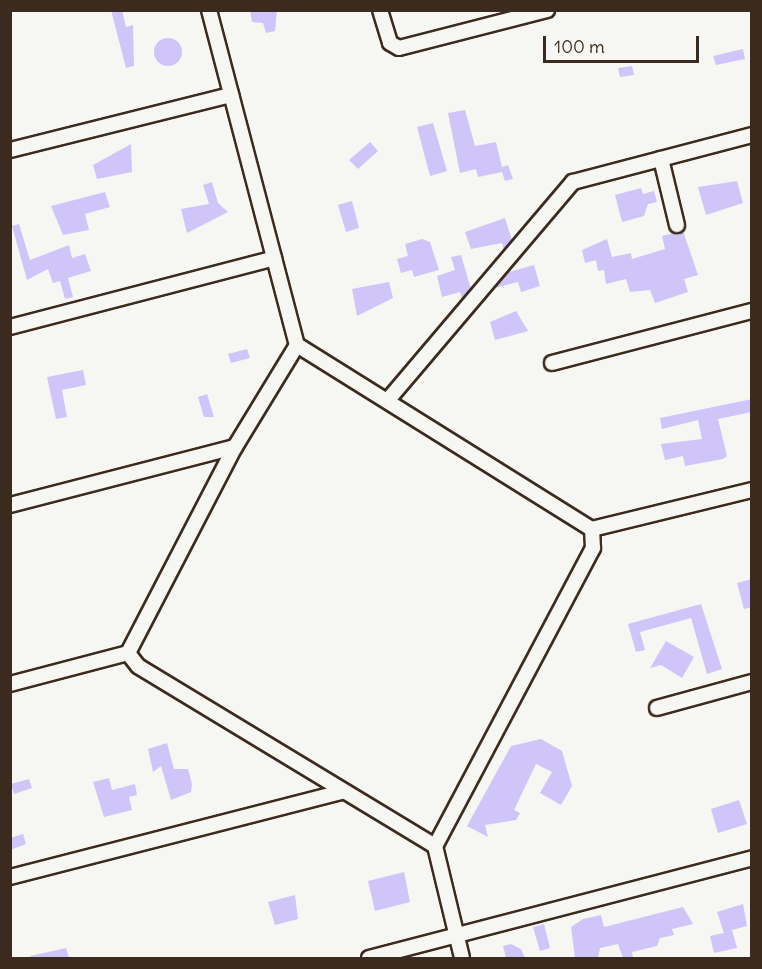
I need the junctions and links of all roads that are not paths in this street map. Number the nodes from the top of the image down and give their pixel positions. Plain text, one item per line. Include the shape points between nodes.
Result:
1 (209, 10) edge
2 (380, 10) edge
3 (547, 10) edge
4 (231, 95) junction
5 (752, 135) edge
6 (10, 150) edge
7 (661, 159) junction
8 (677, 225) dead end
9 (274, 258) junction
10 (752, 310) edge
11 (10, 327) edge
12 (297, 345) junction
13 (552, 363) dead end
14 (388, 400) junction
15 (235, 447) junction
16 (751, 490) edge
17 (10, 505) edge
18 (592, 529) junction
19 (128, 653) junction
20 (752, 682) edge
21 (10, 684) edge
22 (657, 708) dead end
23 (341, 792) junction
24 (435, 846) junction
25 (752, 858) edge
26 (10, 877) edge
27 (456, 936) junction
28 (369, 958) edge
29 (462, 958) edge

1 - 4 street
2 - 3 street via 390,43 399,48
4 - 6 street
4 - 9 street
5 - 7 street
7 - 8 street
7 - 14 street via 573,182
9 - 11 street
9 - 12 street
10 - 13 street
12 - 14 street
12 - 15 street
14 - 18 street
15 - 17 street
15 - 19 street
16 - 18 street
18 - 24 street via 593,548
19 - 21 street
19 - 23 street via 138,666
20 - 22 street
23 - 24 street
23 - 26 street
24 - 27 street
25 - 27 street
27 - 28 street
27 - 29 street

